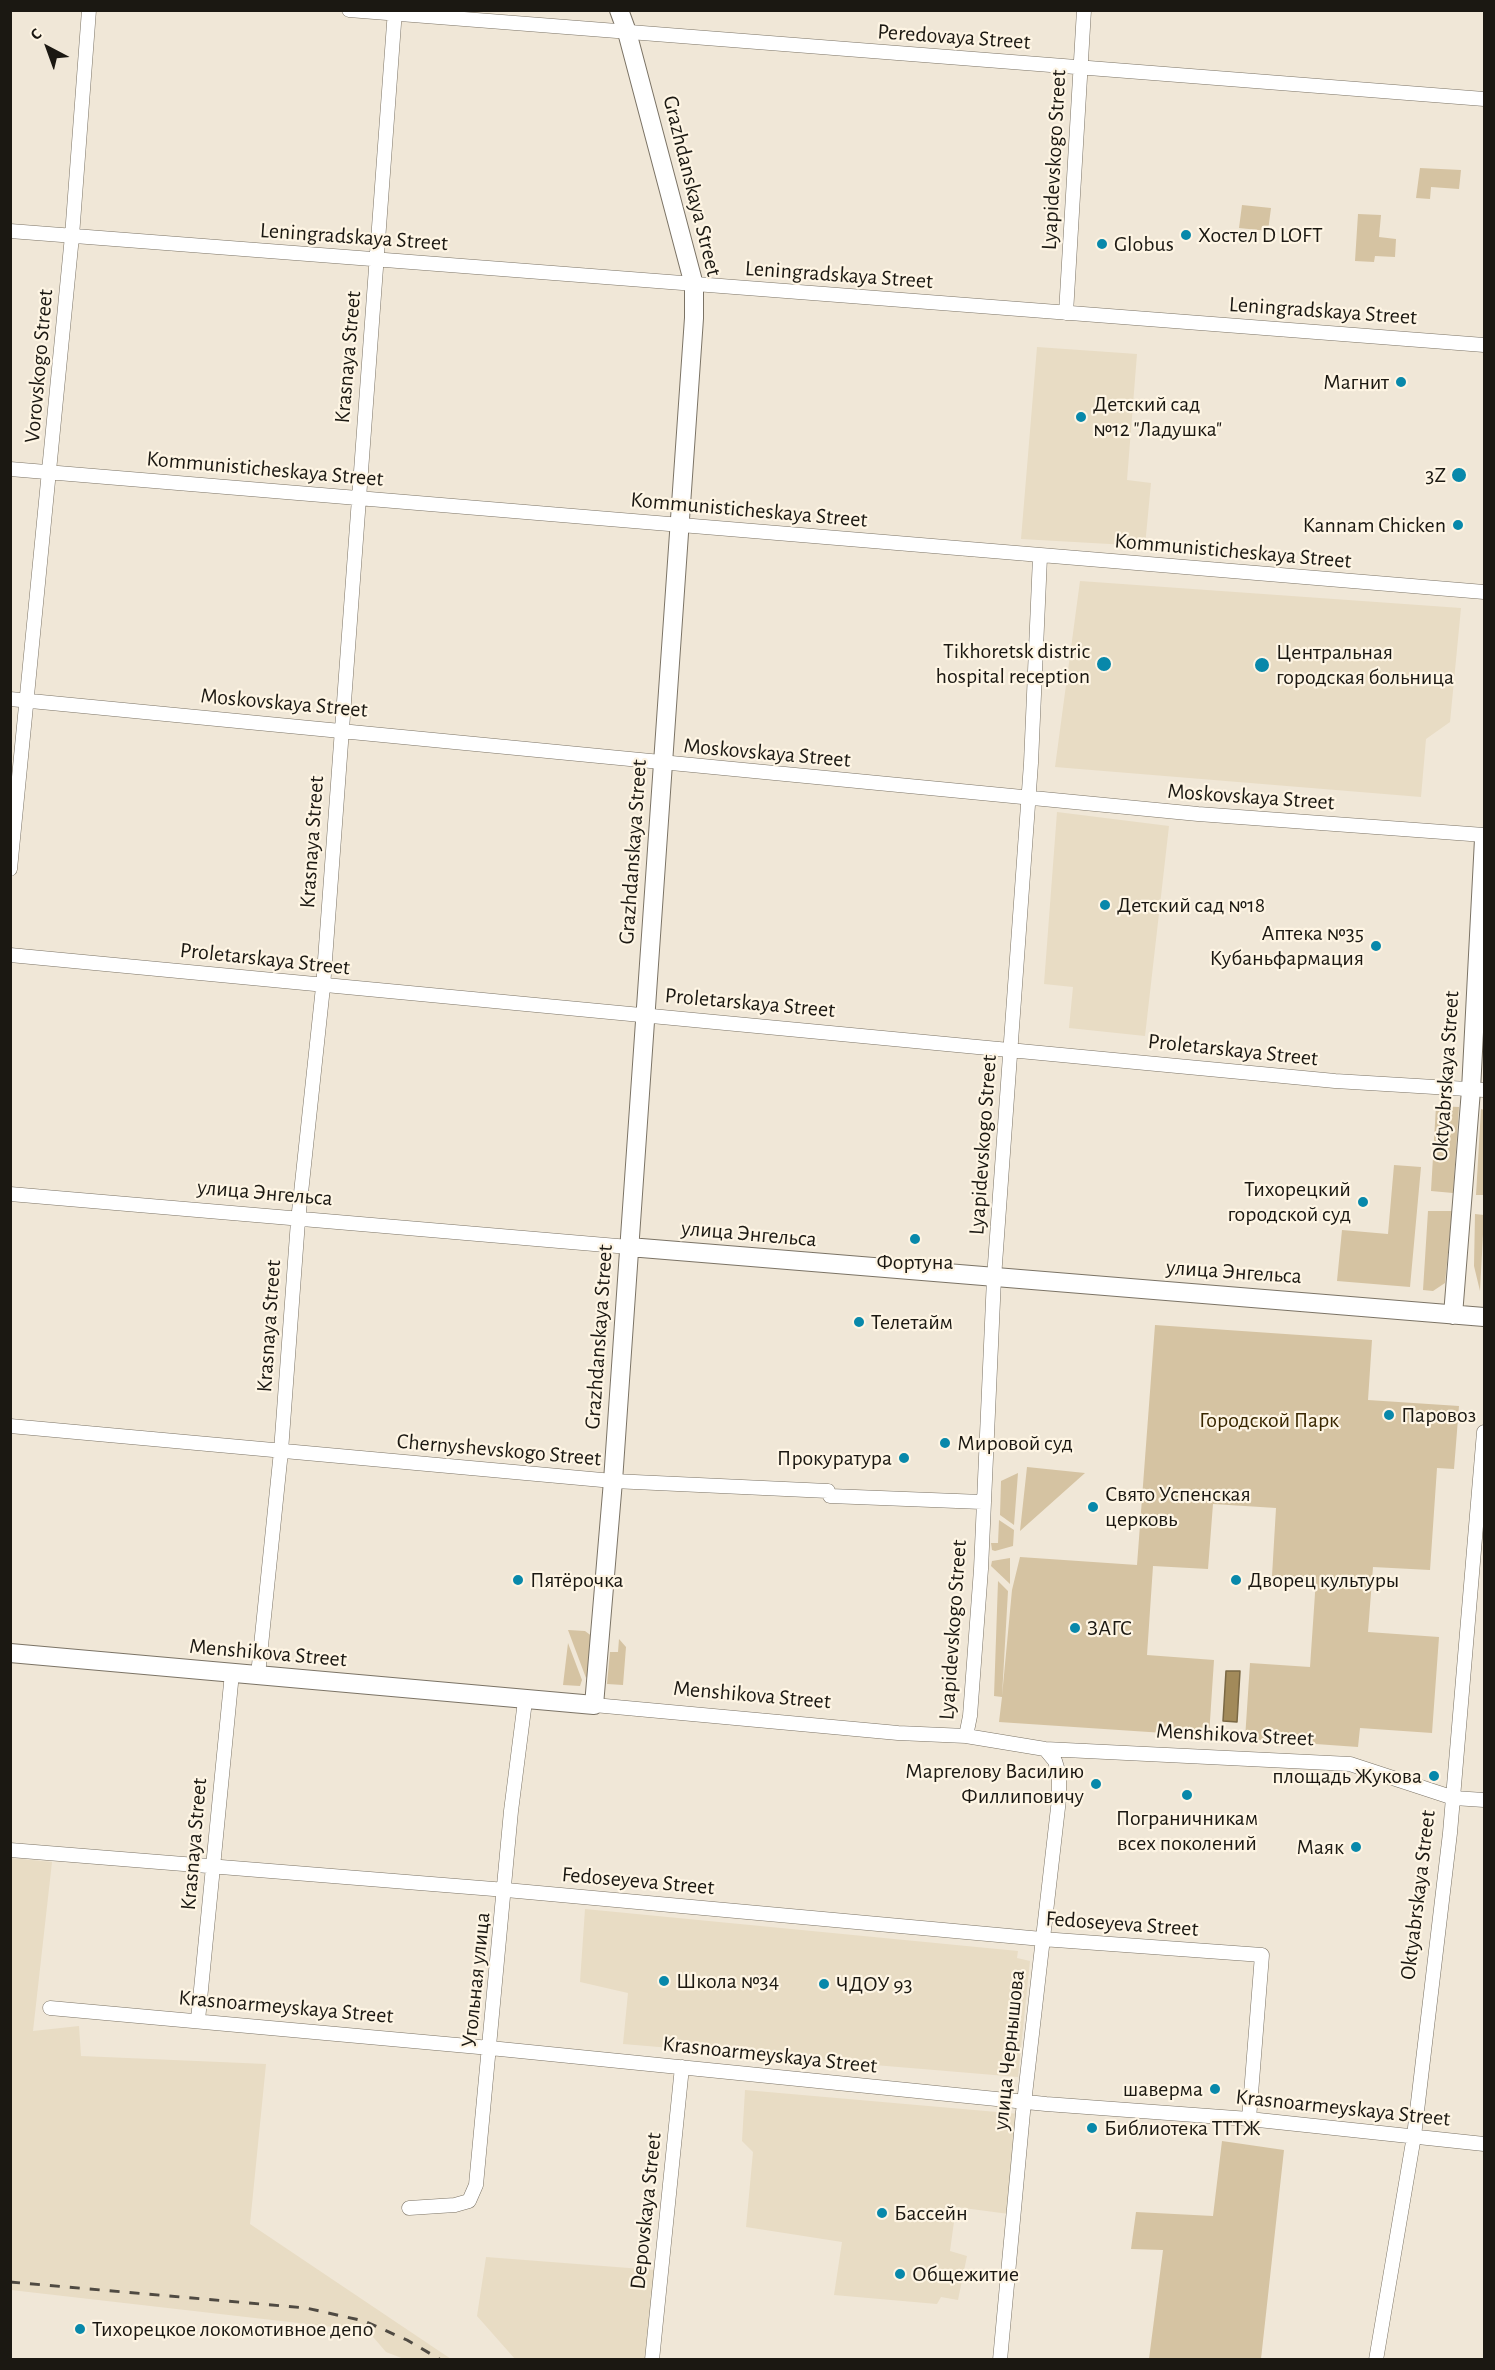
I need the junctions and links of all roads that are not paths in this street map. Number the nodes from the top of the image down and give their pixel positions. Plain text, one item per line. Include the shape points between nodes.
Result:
1 (88, 10) edge
2 (348, 10) edge
3 (619, 10) edge
4 (1084, 10) edge
5 (395, 12) edge
6 (627, 32) junction
7 (1080, 68) junction
8 (1485, 99) edge
9 (10, 231) edge
10 (72, 236) junction
11 (378, 260) junction
12 (694, 285) junction
13 (1066, 313) junction
14 (1485, 345) edge
15 (10, 469) edge
16 (50, 473) junction
17 (357, 497) junction
18 (682, 524) junction
19 (1040, 556) junction
20 (1485, 592) edge
21 (10, 699) edge
22 (27, 700) junction
23 (341, 729) junction
24 (663, 764) junction
25 (1027, 798) junction
26 (1485, 837) edge
27 (1484, 845) edge
28 (10, 869) edge
29 (10, 956) edge
30 (323, 987) junction
31 (646, 1014) junction
32 (1010, 1050) junction
33 (1478, 1090) edge
34 (10, 1194) edge
35 (298, 1221) junction
36 (629, 1247) junction
37 (994, 1278) junction
38 (1453, 1315) junction
39 (1485, 1317) edge
40 (10, 1426) edge
41 (1485, 1432) edge
42 (281, 1451) junction
43 (613, 1481) junction
44 (982, 1502) junction
45 (10, 1653) edge
46 (232, 1673) junction
47 (258, 1675) junction
48 (525, 1701) junction
49 (594, 1705) junction
50 (966, 1736) junction
51 (1045, 1749) junction
52 (1454, 1798) junction
53 (1485, 1800) edge
54 (10, 1850) edge
55 (213, 1865) junction
56 (506, 1890) junction
57 (1042, 1940) junction
58 (50, 2008) dead end
59 (198, 2020) junction
60 (490, 2048) junction
61 (682, 2067) junction
62 (1025, 2101) junction
63 (1249, 2119) junction
64 (1414, 2136) junction
65 (1485, 2144) edge
66 (409, 2208) dead end
67 (652, 2360) edge
68 (1000, 2360) edge
69 (1376, 2360) edge

1 - 10 street, Vorovskogo Street
2 - 5 street, Peredovaya Street
3 - 6 main road, Grazhdanskaya Street
4 - 7 street, Lyapidevskogo Street
5 - 6 street, Peredovaya Street
5 - 11 street, Krasnaya Street
6 - 7 street, Peredovaya Street
6 - 12 main road, Grazhdanskaya Street
7 - 8 street, Peredovaya Street
7 - 13 street, Lyapidevskogo Street
9 - 10 street, Leningradskaya Street
10 - 11 street, Leningradskaya Street
10 - 16 street, Vorovskogo Street
11 - 12 street, Leningradskaya Street
11 - 17 street, Krasnaya Street
12 - 13 street, Leningradskaya Street
12 - 18 main road, Grazhdanskaya Street
13 - 14 street, Leningradskaya Street
15 - 16 street, Kommunisticheskaya Street
16 - 17 street, Kommunisticheskaya Street
16 - 22 street, Vorovskogo Street
17 - 18 street, Kommunisticheskaya Street
17 - 23 street, Krasnaya Street
18 - 19 street, Kommunisticheskaya Street
18 - 24 main road, Grazhdanskaya Street
19 - 20 street, Kommunisticheskaya Street
19 - 25 street, Lyapidevskogo Street
21 - 22 street, Moskovskaya Street
22 - 23 street, Moskovskaya Street
22 - 28 street, Vorovskogo Street
23 - 24 street, Moskovskaya Street
23 - 30 street, Krasnaya Street
24 - 25 street, Moskovskaya Street
24 - 31 main road, Grazhdanskaya Street
25 - 26 street, Moskovskaya Street
25 - 32 street, Lyapidevskogo Street
26 - 27 main road, Oktyabrskaya Street
27 - 33 main road, Oktyabrskaya Street
29 - 30 street, Proletarskaya Street
30 - 31 street, Proletarskaya Street
30 - 35 street, Krasnaya Street
31 - 32 street, Proletarskaya Street
31 - 36 main road, Grazhdanskaya Street
32 - 33 street, Proletarskaya Street via 1335,1081
32 - 37 street, Lyapidevskogo Street
33 - 38 main road, Oktyabrskaya Street
34 - 35 street, улица Энгельса
35 - 36 street, улица Энгельса
35 - 42 street, Krasnaya Street
36 - 37 main road, улица Энгельса
36 - 43 main road, Grazhdanskaya Street
37 - 38 main road, улица Энгельса
37 - 44 street, Lyapidevskogo Street
38 - 39 main road, улица Энгельса
40 - 42 street, Chernyshevskogo Street
41 - 52 street, Oktyabrskaya Street
42 - 43 street, Chernyshevskogo Street
42 - 47 street, Krasnaya Street
43 - 44 street, Chernyshevskogo Street
43 - 49 main road, Grazhdanskaya Street
44 - 50 street, Lyapidevskogo Street
45 - 46 main road, Menshikova Street
46 - 47 main road, Menshikova Street
46 - 55 street, Krasnaya Street
47 - 48 main road, Menshikova Street
48 - 49 main road, Menshikova Street
48 - 56 street, Угольная улица
49 - 50 street, Menshikova Street
50 - 51 street, Menshikova Street
51 - 52 street, Menshikova Street via 1350,1764
51 - 57 street, улица Чернышова via 1059,1774 1059,1799
52 - 53 street, Menshikova Street
52 - 64 street, Oktyabrskaya Street
54 - 55 street, Fedoseyeva Street
55 - 56 street, Fedoseyeva Street
55 - 59 street, Krasnaya Street
56 - 57 street, Fedoseyeva Street
56 - 60 street, Угольная улица
57 - 62 street, улица Чернышова
57 - 63 street, Fedoseyeva Street via 1262,1955
58 - 59 street, Krasnoarmeyskaya Street
59 - 60 street, Krasnoarmeyskaya Street
60 - 61 street, Krasnoarmeyskaya Street
60 - 66 street, Угольная улица via 476,2185 469,2201
61 - 62 street, Krasnoarmeyskaya Street
61 - 67 street, Depovskaya Street
62 - 63 street, Krasnoarmeyskaya Street
62 - 68 street, улица Чернышова
63 - 64 street, Krasnoarmeyskaya Street
64 - 65 street, Krasnoarmeyskaya Street
64 - 69 street, Oktyabrskaya Street

